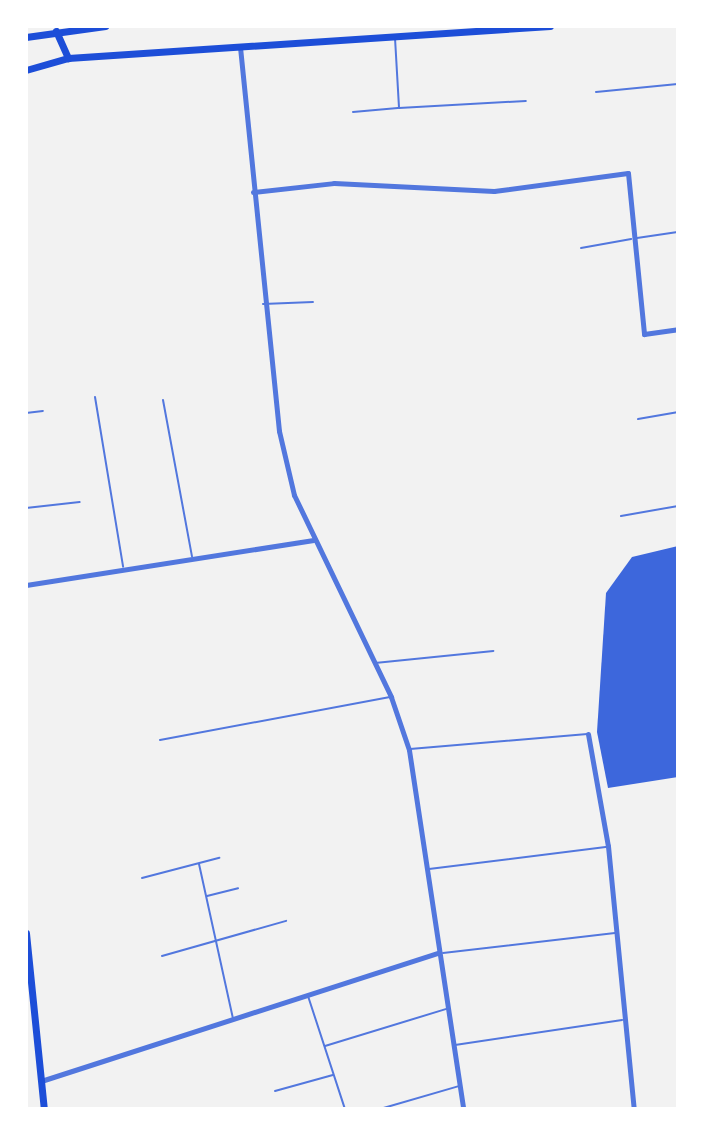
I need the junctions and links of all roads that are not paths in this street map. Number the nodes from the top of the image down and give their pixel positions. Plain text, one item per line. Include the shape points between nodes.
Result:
1 (105, 26) edge
2 (550, 26) edge
3 (56, 31) junction
4 (395, 36) junction
5 (26, 37) edge
6 (240, 47) junction
7 (68, 58) junction
8 (26, 70) edge
9 (678, 84) edge
10 (596, 92) dead end
11 (526, 101) dead end
12 (399, 108) junction
13 (353, 112) dead end
14 (253, 192) junction
15 (678, 232) edge
16 (635, 238) junction
17 (581, 248) dead end
18 (313, 302) dead end
19 (263, 304) junction
20 (678, 329) edge
21 (95, 397) dead end
22 (163, 400) dead end
23 (43, 411) dead end
24 (678, 412) edge
25 (26, 413) edge
26 (638, 419) dead end
27 (80, 502) dead end
28 (678, 506) edge
29 (26, 508) edge
30 (621, 516) dead end
31 (314, 540) junction
32 (192, 557) junction
33 (124, 569) junction
34 (26, 585) edge
35 (493, 651) dead end
36 (374, 663) junction
37 (391, 697) junction
38 (588, 734) joint
39 (160, 740) dead end
40 (409, 750) junction
41 (608, 846) junction
42 (219, 858) dead end
43 (199, 864) junction
44 (428, 869) junction
45 (142, 878) dead end
46 (238, 888) dead end
47 (206, 897) junction
48 (286, 921) dead end
49 (618, 932) junction
50 (26, 933) edge
51 (216, 941) junction
52 (438, 953) junction
53 (162, 956) dead end
54 (308, 995) junction
55 (447, 1008) junction
56 (233, 1019) junction
57 (627, 1019) junction
58 (453, 1045) junction
59 (325, 1046) junction
60 (334, 1074) junction
61 (41, 1081) junction
62 (459, 1086) junction
63 (275, 1091) dead end
64 (44, 1109) edge
65 (345, 1109) edge
66 (380, 1109) edge
67 (463, 1109) edge
68 (634, 1109) edge

1 - 3 main road
2 - 4 main road
3 - 5 main road
3 - 7 main road
4 - 6 main road
4 - 12 lane
6 - 7 main road
6 - 14 street
7 - 8 main road
9 - 10 lane
11 - 12 lane
12 - 13 lane
14 - 16 street via 334,183 494,191 628,173
14 - 19 street
15 - 16 lane
16 - 17 lane
16 - 20 street via 644,334
18 - 19 lane
19 - 31 street via 279,431 294,495
21 - 33 lane
22 - 32 lane
23 - 25 lane
24 - 26 lane
27 - 29 lane
28 - 30 lane
31 - 32 street
31 - 36 street
32 - 33 street
33 - 34 street
35 - 36 lane
36 - 37 street
37 - 39 lane
37 - 40 street
38 - 40 lane
38 - 41 street
40 - 44 street
41 - 44 lane
41 - 49 street
42 - 43 lane
43 - 45 lane
43 - 47 lane
44 - 52 street
46 - 47 lane
47 - 51 lane
48 - 51 lane
49 - 52 lane
49 - 57 street
50 - 61 main road
51 - 53 lane
51 - 56 lane
52 - 54 street
52 - 55 street
54 - 56 street
54 - 59 lane
55 - 58 street
55 - 59 lane
56 - 61 street
57 - 58 lane
57 - 68 street
58 - 62 street
59 - 60 lane
60 - 63 lane
60 - 65 lane
61 - 64 main road
62 - 66 lane
62 - 67 street

